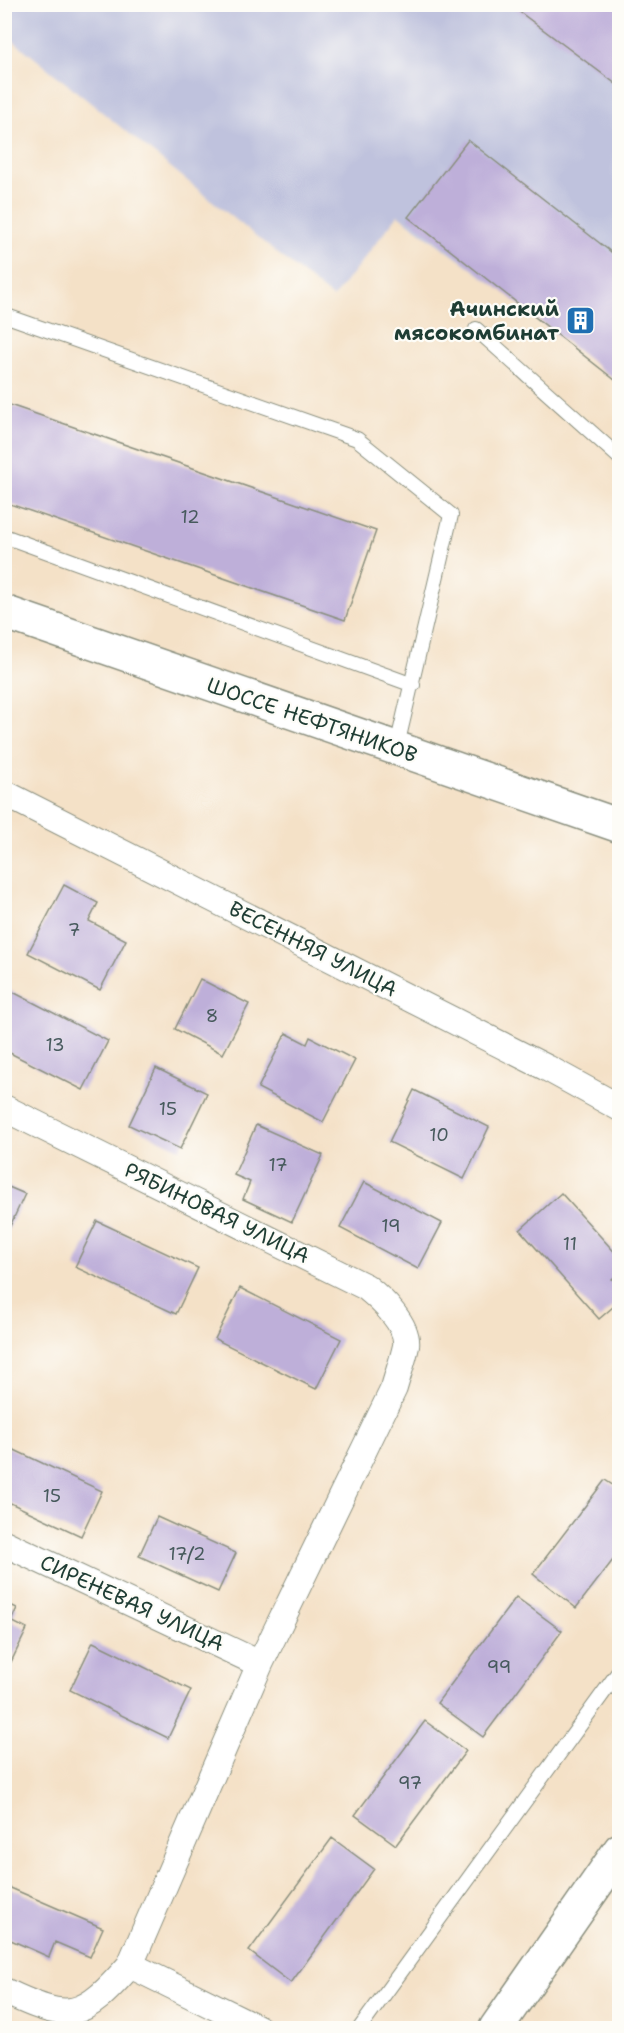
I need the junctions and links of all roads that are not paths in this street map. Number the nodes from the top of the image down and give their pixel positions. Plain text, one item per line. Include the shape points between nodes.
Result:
1 (4, 315) edge
2 (476, 329) dead end
3 (620, 459) edge
4 (4, 536) edge
5 (4, 612) edge
6 (413, 685) junction
7 (396, 750) junction
8 (4, 793) edge
9 (620, 826) edge
10 (4, 1108) edge
11 (620, 1108) edge
12 (4, 1543) edge
13 (260, 1664) junction
14 (620, 1670) edge
15 (620, 1850) edge
16 (129, 1965) junction
17 (4, 1991) edge
18 (258, 2028) edge
19 (360, 2028) edge
20 (496, 2028) edge

1 - 6 lane via 357,440 451,515
2 - 3 lane
4 - 6 lane
5 - 7 main road, ШОССЕ НЕФТЯНИКОВ
6 - 7 lane
7 - 9 main road, ШОССЕ НЕФТЯНИКОВ
8 - 11 street, ВЕСЕННЯЯ УЛИЦА via 537,1062
10 - 13 street, РЯБИНОВАЯ УЛИЦА via 366,1287 384,1300 398,1319 406,1343 394,1388
12 - 13 street, СИРЕНЕВАЯ УЛИЦА
13 - 16 street
14 - 19 lane
15 - 20 main road
16 - 17 street via 109,1990 72,2012 35,2005
16 - 18 street

